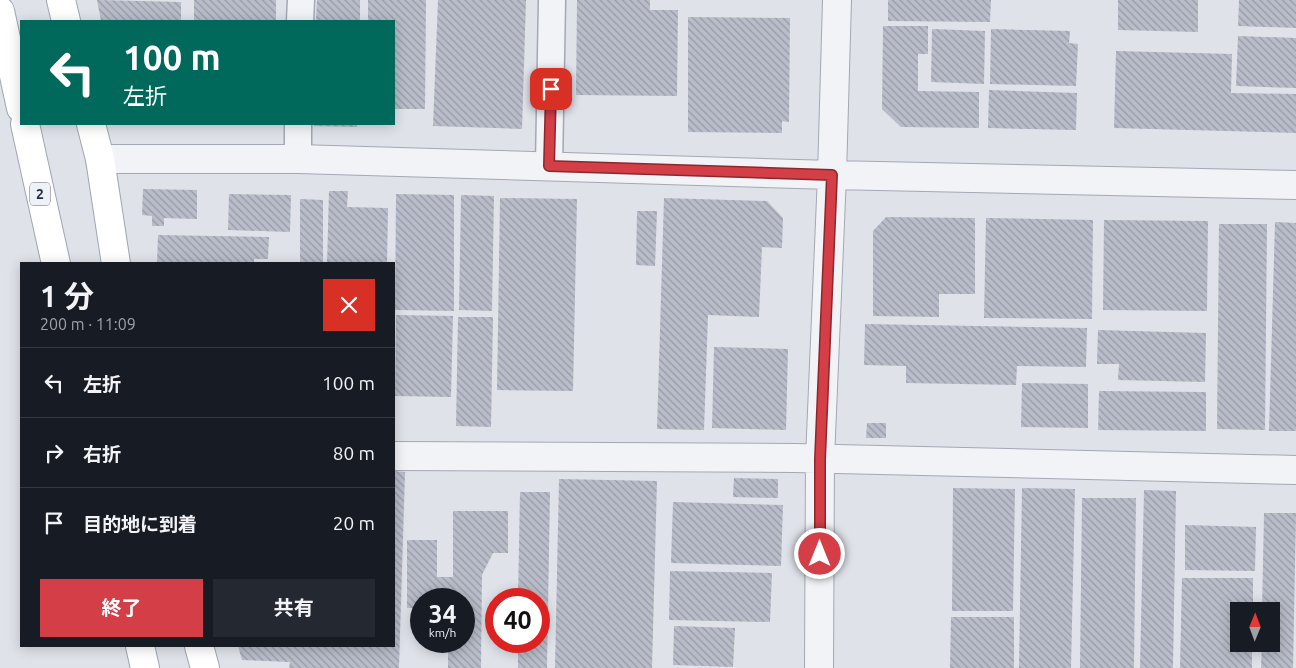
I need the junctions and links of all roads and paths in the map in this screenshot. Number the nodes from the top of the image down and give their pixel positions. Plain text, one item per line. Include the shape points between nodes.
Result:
1 (61, 0) edge
2 (300, 0) edge
3 (552, 0) edge
4 (838, 0) edge
5 (0, 12) edge
6 (66, 20) edge
7 (300, 20) edge
8 (20, 103) edge
9 (25, 125) edge
10 (91, 125) edge
11 (298, 125) edge
12 (100, 159) junction
13 (298, 159) junction
14 (549, 166) junction
15 (832, 175) junction
16 (1296, 185) edge
17 (56, 262) edge
18 (116, 262) edge
19 (395, 456) edge
20 (820, 459) junction
21 (1296, 470) edge
22 (140, 647) edge
23 (199, 647) edge
24 (145, 668) edge
25 (205, 668) edge
26 (818, 668) edge

1 - 6 main road
2 - 7 street
3 - 14 street
4 - 15 street
5 - 8 main road
9 - 17 main road, 2
10 - 12 main road
11 - 13 street
12 - 13 street
12 - 18 main road
13 - 14 street
14 - 15 street
15 - 16 street
15 - 20 street
19 - 20 street
20 - 21 street
20 - 26 street
22 - 24 main road
23 - 25 main road

